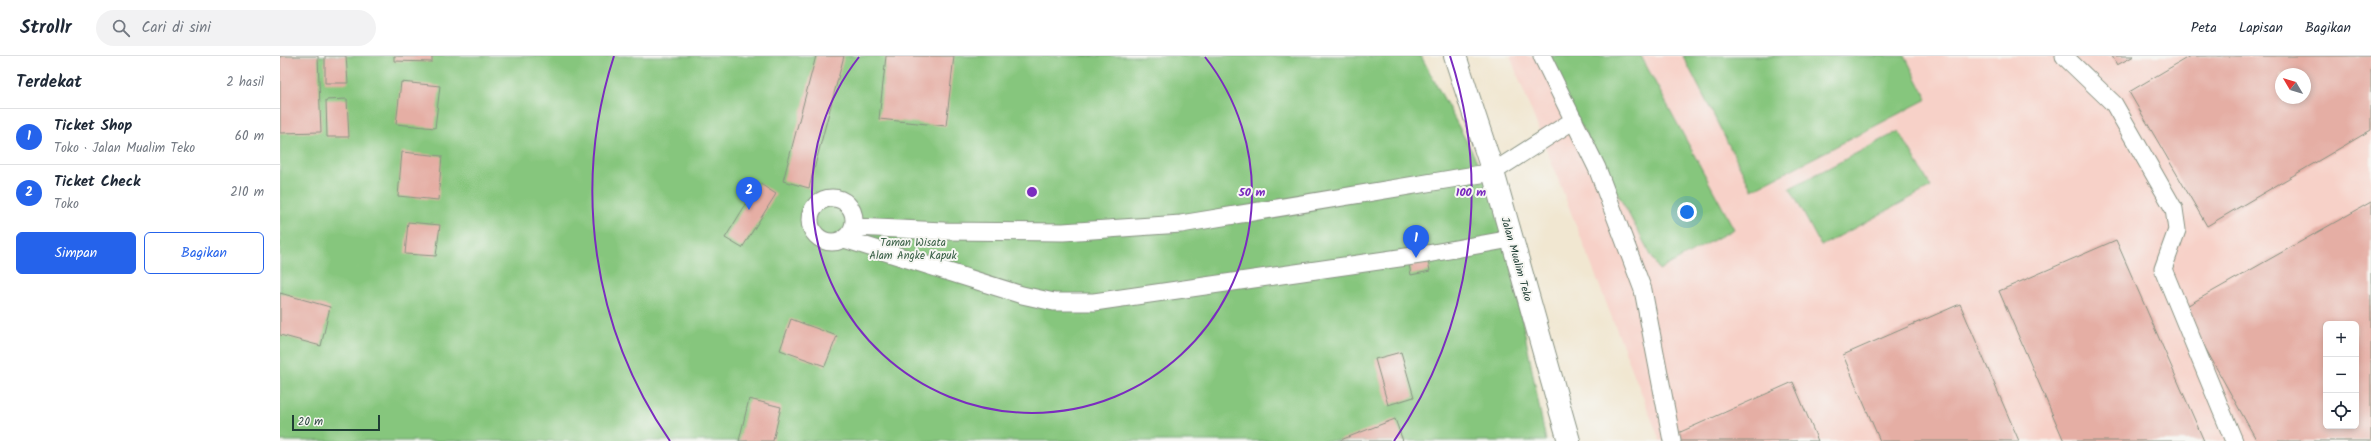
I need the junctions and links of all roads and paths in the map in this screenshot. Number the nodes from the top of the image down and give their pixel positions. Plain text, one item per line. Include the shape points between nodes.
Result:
1 (1455, 56) edge
2 (1542, 56) edge
3 (2064, 56) edge
4 (1574, 120) junction
5 (1493, 172) junction
6 (1512, 239) junction
7 (1569, 441) edge
8 (1672, 441) edge
9 (2234, 441) edge

1 - 5 street, Jalan Mualim Teko
2 - 4 lane
3 - 9 lane via 2114,104 2174,209 2176,230 2163,269
4 - 5 lane
4 - 8 lane via 1597,168 1643,290
5 - 6 street, Jalan Mualim Teko
5 - 6 lane via 1182,224 1063,232 849,233 1022,295 1054,302 1094,302 1427,254
6 - 7 street, Jalan Mualim Teko

